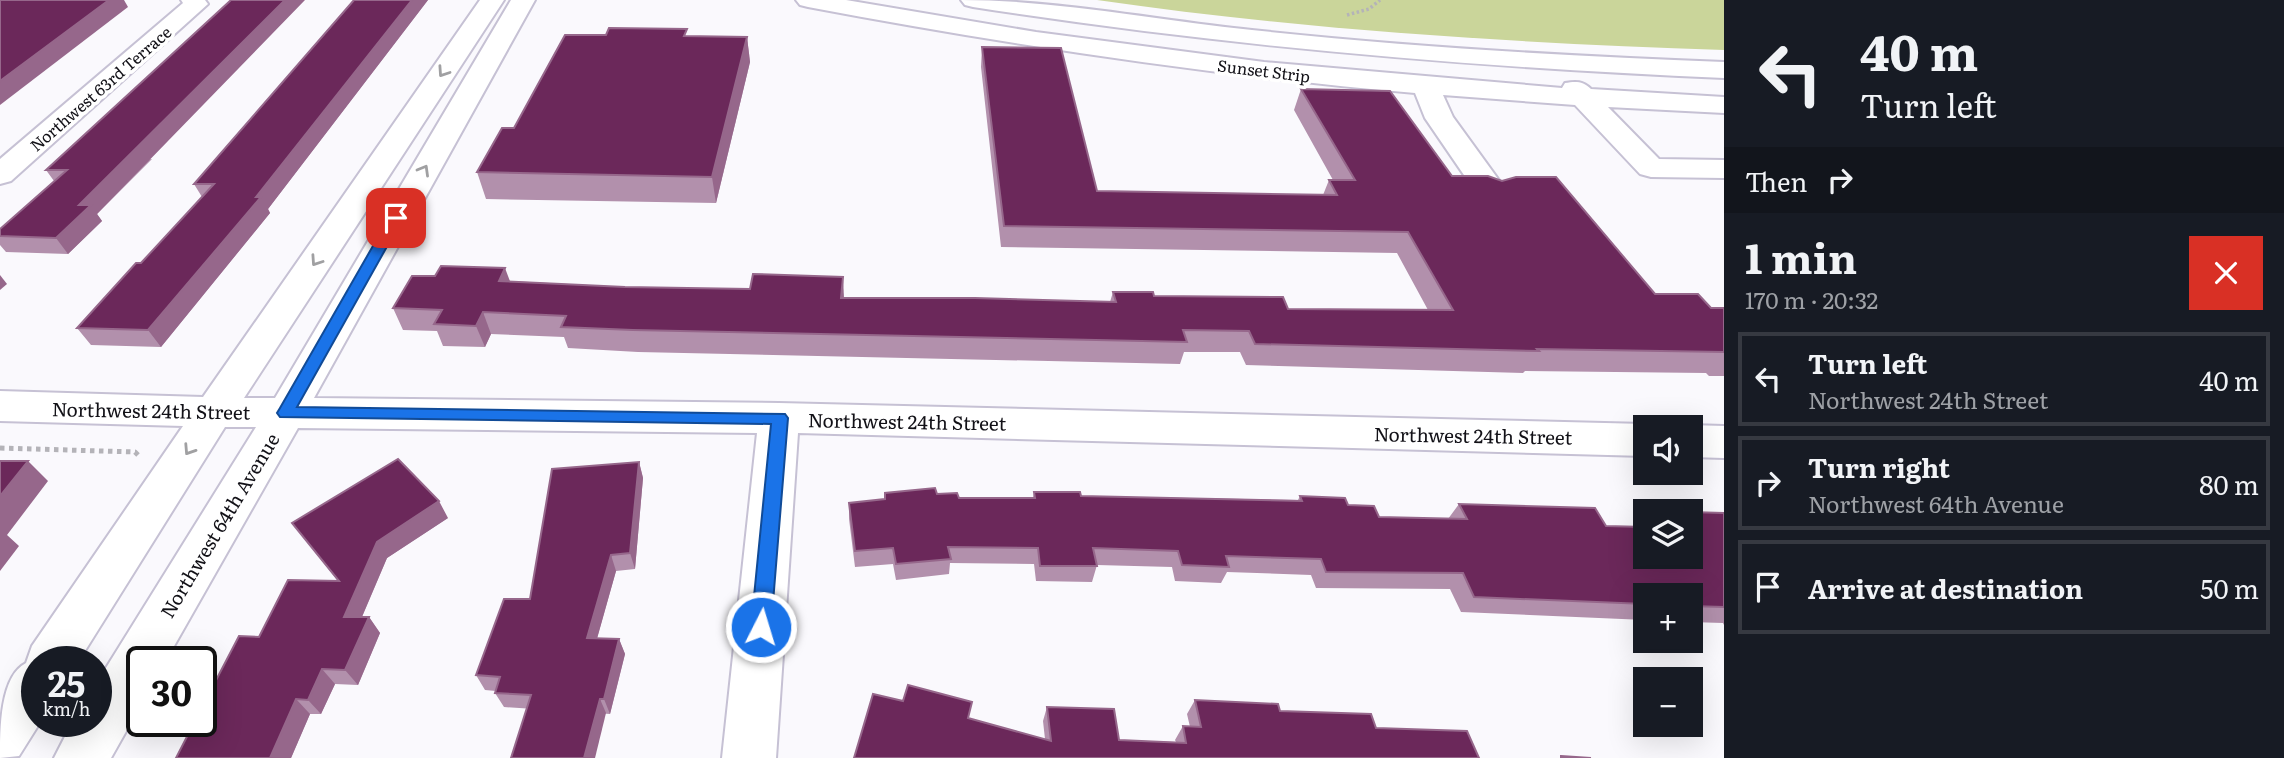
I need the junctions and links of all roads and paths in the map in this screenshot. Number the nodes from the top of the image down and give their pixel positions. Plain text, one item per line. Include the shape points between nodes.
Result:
1 (193, 0) edge
2 (492, 0) edge
3 (523, 0) edge
4 (808, 0) edge
5 (880, 0) edge
6 (975, 6) edge
7 (1120, 45) junction
8 (1724, 70) edge
9 (1569, 81) junction
10 (1426, 87) junction
11 (1724, 90) edge
12 (1724, 105) edge
13 (1724, 169) edge
14 (0, 175) edge
15 (1490, 190) edge
16 (0, 407) edge
17 (214, 412) junction
18 (286, 413) junction
19 (779, 418) junction
20 (1633, 440) edge
21 (1703, 441) edge
22 (1724, 442) edge
23 (0, 448) edge
24 (141, 459) dead end
25 (60, 646) edge
26 (21, 706) edge
27 (0, 738) edge
28 (81, 758) edge
29 (749, 758) edge

1 - 14 street, Northwest 63rd Terrace via 196,4
2 -> 17 street
18 -> 3 street, Northwest 64th Avenue
4 - 7 street, Sunset Strip via 965,29
5 - 6 street, Sunset Strip
6 - 7 street, Sunset Strip
6 - 9 street via 1235,35
7 - 9 street, Sunset Strip
7 - 10 street, Sunset Strip via 1278,72
8 - 9 street
9 - 10 street, Sunset Strip
9 - 11 street, Sunset Strip
9 - 12 street, Sunset Strip
9 - 13 street via 1651,168
10 - 15 street via 1439,118
16 - 17 street, Northwest 24th Street
17 - 18 street, Northwest 24th Street
17 -> 25 street
18 - 19 street, Northwest 24th Street
18 - 28 street, Northwest 64th Avenue
19 - 20 street, Northwest 24th Street
19 - 29 street
21 - 22 street
23 - 24 path via 135,452
26 - 27 street

